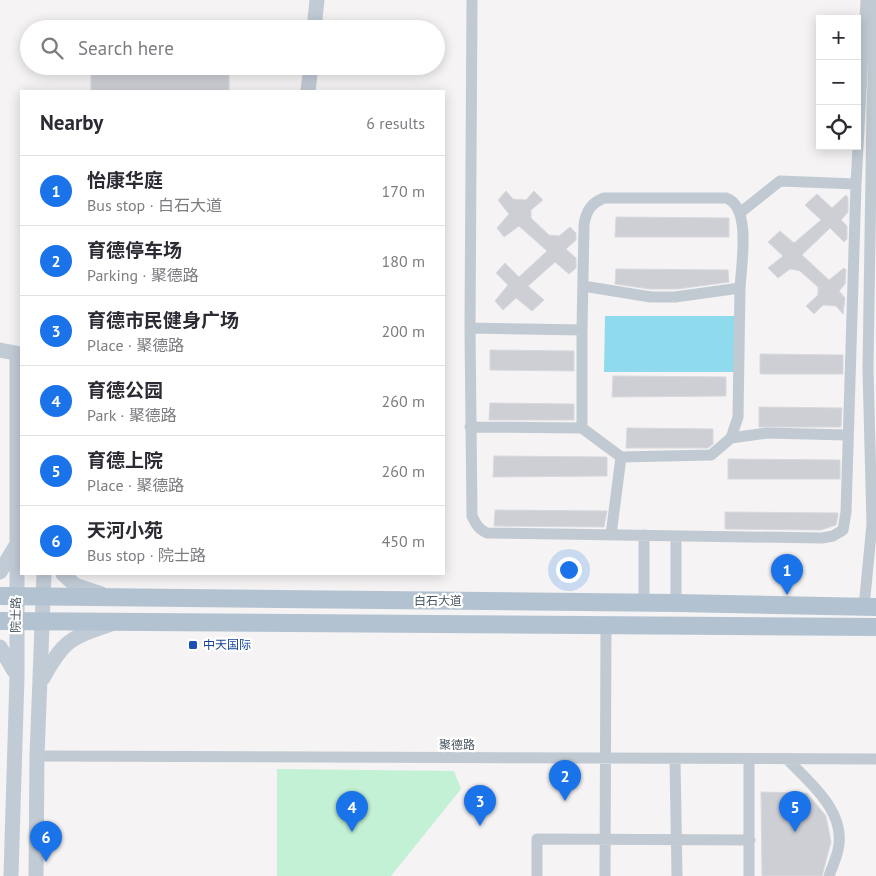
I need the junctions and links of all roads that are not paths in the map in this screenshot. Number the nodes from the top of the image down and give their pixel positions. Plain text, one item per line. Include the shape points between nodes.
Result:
1 (317, 0) edge
2 (472, 0) edge
3 (866, 0) edge
4 (876, 0) edge
5 (315, 20) edge
6 (310, 75) edge
7 (308, 90) edge
8 (874, 109) edge
9 (856, 184) junction
10 (741, 212) junction
11 (583, 286) junction
12 (740, 288) junction
13 (470, 328) junction
14 (582, 330) junction
15 (0, 350) edge
16 (19, 354) edge
17 (872, 369) edge
18 (19, 388) edge
19 (470, 427) junction
20 (582, 428) junction
21 (847, 435) junction
22 (732, 438) junction
23 (621, 457) junction
24 (874, 524) edge
25 (611, 535) junction
26 (644, 535) junction
27 (676, 536) junction
28 (16, 546) junction
29 (0, 572) edge
30 (44, 575) edge
31 (64, 575) edge
32 (8, 596) edge
33 (45, 596) junction
34 (113, 598) junction
35 (644, 602) junction
36 (676, 603) junction
37 (870, 607) edge
38 (8, 621) edge
39 (43, 621) junction
40 (118, 621) junction
41 (606, 625) junction
42 (876, 627) edge
43 (0, 647) edge
44 (17, 676) junction
45 (41, 682) junction
46 (37, 756) junction
47 (675, 758) junction
48 (787, 758) junction
49 (607, 759) junction
50 (749, 759) junction
51 (876, 759) edge
52 (676, 839) junction
53 (605, 840) junction
54 (750, 840) junction
55 (11, 876) edge
56 (36, 876) edge
57 (537, 876) edge
58 (605, 876) edge
59 (676, 876) edge
60 (749, 876) edge
61 (829, 876) edge

1 - 5 main road
2 - 13 street
3 - 9 street
4 - 8 street
6 - 7 main road
8 - 17 street
9 - 10 street via 780,182
9 - 21 street
10 - 11 street via 726,198 601,199 585,215
10 - 12 street
11 - 12 street via 651,297
11 - 14 street
12 - 22 street via 738,417
13 - 14 street
13 - 19 street
14 - 20 street
15 - 16 main road
16 - 18 main road, 院士路
17 - 24 street
18 - 28 main road, 院士路
19 - 20 street
19 - 25 street via 472,516 479,529 487,533
20 - 23 street
21 - 22 street via 767,433
21 - 27 street via 846,512 843,530 839,534 822,538
22 - 23 street via 711,455
23 - 25 street
24 - 37 street
25 - 26 street
26 - 27 street
26 - 35 street
27 - 36 street
28 - 29 main road
28 - 32 main road, 院士路
30 - 33 main road
31 - 34 main road via 75,585
32 - 33 main road, 白石大道
32 - 38 main road, 院士路
33 - 34 main road, 白石大道
33 - 39 main road
34 - 35 main road, 白石大道
35 - 36 main road, 白石大道
36 - 37 main road, 白石大道
38 - 39 main road, 白石大道
38 - 44 main road, 院士路
39 - 40 main road, 白石大道
39 - 45 main road
40 - 41 main road, 白石大道
40 - 45 main road via 80,634 59,649
41 - 42 main road, 白石大道
41 - 49 street
43 - 44 main road
44 - 55 main road, 院士路
45 - 46 main road
46 - 49 street, 聚德路
46 - 56 main road
47 - 49 street, 聚德路
47 - 50 street, 聚德路
47 - 52 street
48 - 50 street, 聚德路
48 - 51 street, 聚德路
48 - 61 street via 831,807 839,831 839,849
49 - 53 street
50 - 54 street
52 - 53 street
52 - 54 street
52 - 59 street
53 - 57 street via 537,839
53 - 58 street
54 - 60 street

